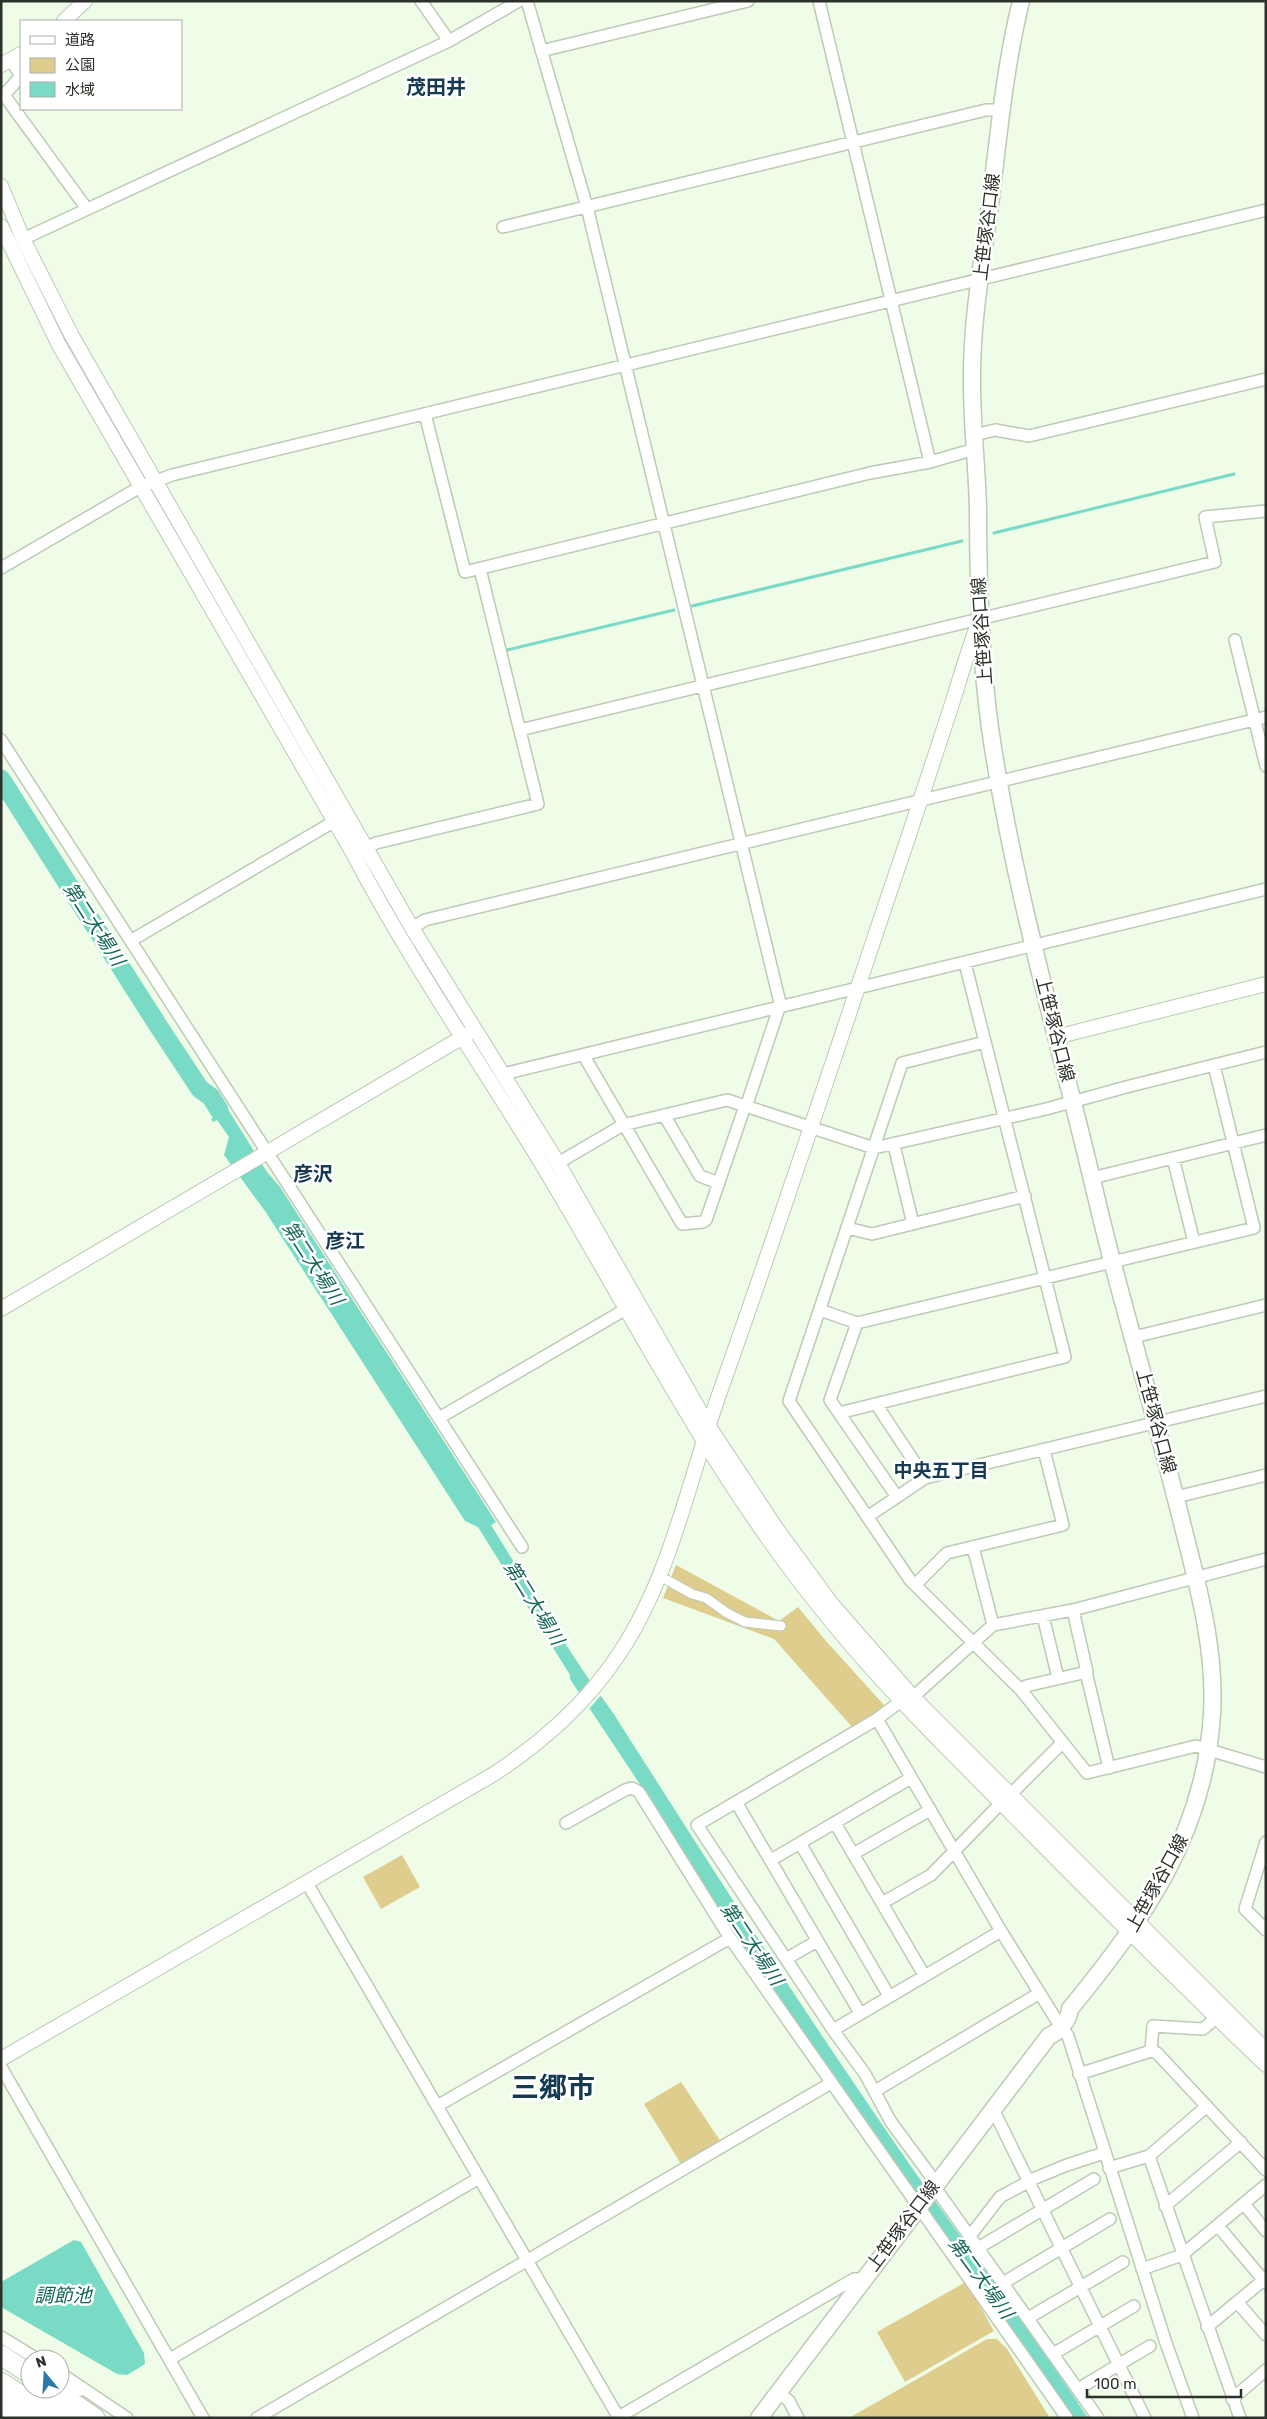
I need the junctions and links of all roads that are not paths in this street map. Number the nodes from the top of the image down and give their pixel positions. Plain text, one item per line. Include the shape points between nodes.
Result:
1 (85, 1) edge
2 (421, 1) edge
3 (519, 1) edge
4 (526, 1) edge
5 (748, 1) edge
6 (819, 1) edge
7 (1021, 1) edge
8 (65, 20) edge
9 (449, 41) junction
10 (541, 51) junction
11 (11, 60) edge
12 (20, 74) edge
13 (20, 77) edge
14 (1001, 110) junction
15 (854, 142) junction
16 (1, 186) edge
17 (587, 207) junction
18 (87, 210) junction
19 (1266, 210) edge
20 (1, 226) edge
21 (503, 227) dead end
22 (23, 239) junction
23 (980, 280) junction
24 (891, 301) junction
25 (625, 366) junction
26 (1266, 379) edge
27 (425, 414) junction
28 (975, 442) junction
29 (930, 462) junction
30 (156, 481) junction
31 (140, 487) junction
32 (1266, 512) edge
33 (663, 525) junction
34 (1, 568) edge
35 (480, 569) junction
36 (980, 618) junction
37 (1235, 640) dead end
38 (702, 686) junction
39 (1260, 719) edge
40 (520, 730) junction
41 (1, 740) edge
42 (1266, 766) edge
43 (999, 782) junction
44 (920, 801) junction
45 (334, 821) junction
46 (742, 845) junction
47 (366, 848) junction
48 (1266, 889) edge
49 (412, 928) junction
50 (132, 940) junction
51 (1034, 945) junction
52 (965, 963) junction
53 (1266, 984) edge
54 (857, 989) junction
55 (780, 1007) junction
56 (476, 1030) junction
57 (1056, 1037) junction
58 (462, 1038) junction
59 (986, 1042) junction
60 (1266, 1052) edge
61 (584, 1056) junction
62 (1214, 1065) junction
63 (503, 1074) junction
64 (1073, 1101) junction
65 (746, 1107) junction
66 (664, 1115) junction
67 (1005, 1118) junction
68 (623, 1125) junction
69 (810, 1128) junction
70 (1266, 1135) edge
71 (1233, 1143) junction
72 (894, 1144) junction
73 (874, 1148) junction
74 (263, 1155) junction
75 (1172, 1158) junction
76 (558, 1163) junction
77 (1092, 1178) junction
78 (718, 1183) junction
79 (1025, 1196) junction
80 (913, 1224) junction
81 (1266, 1225) edge
82 (847, 1228) junction
83 (1254, 1228) junction
84 (1194, 1242) junction
85 (1113, 1262) junction
86 (1045, 1277) junction
87 (1266, 1305) edge
88 (1, 1309) edge
89 (626, 1309) junction
90 (820, 1310) junction
91 (857, 1323) junction
92 (1134, 1337) junction
93 (1266, 1396) edge
94 (876, 1404) junction
95 (839, 1413) junction
96 (439, 1418) junction
97 (1156, 1422) junction
98 (708, 1425) junction
99 (704, 1443) junction
100 (1044, 1450) junction
101 (1266, 1475) edge
102 (925, 1478) junction
103 (897, 1497) junction
104 (1176, 1497) junction
105 (867, 1517) junction
106 (522, 1547) dead end
107 (973, 1547) junction
108 (1266, 1559) edge
109 (1195, 1576) junction
110 (667, 1580) dead end
111 (915, 1585) junction
112 (1073, 1610) junction
113 (1043, 1616) junction
114 (993, 1625) junction
115 (781, 1626) dead end
116 (973, 1643) junction
117 (1086, 1672) junction
118 (1058, 1678) junction
119 (1021, 1690) junction
120 (907, 1699) junction
121 (877, 1719) junction
122 (1062, 1743) junction
123 (1209, 1748) junction
124 (1266, 1767) edge
125 (1109, 1768) junction
126 (911, 1778) junction
127 (1006, 1799) junction
128 (736, 1802) junction
129 (930, 1810) junction
130 (566, 1823) dead end
131 (835, 1823) junction
132 (1266, 1842) edge
133 (800, 1843) junction
134 (954, 1851) junction
135 (853, 1854) junction
136 (771, 1860) junction
137 (1263, 1865) edge
138 (307, 1883) junction
139 (882, 1903) junction
140 (1134, 1927) junction
141 (1266, 1930) edge
142 (1000, 1931) junction
143 (730, 1938) junction
144 (817, 1942) junction
145 (786, 1959) junction
146 (924, 1976) junction
147 (1038, 1994) junction
148 (889, 1996) junction
149 (860, 2013) junction
150 (1216, 2018) junction
151 (1056, 2028) junction
152 (834, 2030) junction
153 (1264, 2044) edge
154 (1151, 2051) junction
155 (1, 2059) edge
156 (1266, 2065) edge
157 (1, 2067) edge
158 (1079, 2074) junction
159 (831, 2083) junction
160 (875, 2091) junction
161 (437, 2106) junction
162 (1207, 2106) junction
163 (993, 2109) junction
164 (1241, 2142) junction
165 (1100, 2154) junction
166 (1149, 2156) junction
167 (1109, 2168) junction
168 (1266, 2170) edge
169 (479, 2178) junction
170 (1094, 2179) dead end
171 (1028, 2182) junction
172 (1266, 2185) edge
173 (934, 2186) junction
174 (1244, 2204) junction
175 (1166, 2206) junction
176 (919, 2207) junction
177 (1042, 2210) junction
178 (1110, 2219) dead end
179 (1218, 2226) junction
180 (1266, 2231) edge
181 (970, 2236) junction
182 (978, 2248) junction
183 (1061, 2249) junction
184 (1182, 2255) junction
185 (527, 2260) junction
186 (1123, 2262) dead end
187 (1142, 2269) junction
188 (863, 2280) junction
189 (1265, 2280) edge
190 (1003, 2283) junction
191 (1080, 2287) junction
192 (1237, 2302) junction
193 (1134, 2306) dead end
194 (1028, 2318) junction
195 (1099, 2326) junction
196 (1207, 2327) junction
197 (1266, 2335) edge
198 (1, 2336) edge
199 (1150, 2346) dead end
200 (1, 2348) edge
201 (21, 2349) edge
202 (1053, 2354) junction
203 (1, 2355) edge
204 (170, 2359) junction
205 (20, 2360) edge
206 (1118, 2365) junction
207 (20, 2367) edge
208 (1, 2368) edge
209 (1266, 2370) edge
210 (70, 2379) edge
211 (20, 2380) edge
212 (1, 2383) edge
213 (70, 2389) edge
214 (1078, 2389) junction
215 (87, 2390) junction
216 (778, 2392) junction
217 (1, 2396) edge
218 (54, 2399) edge
219 (66, 2399) edge
220 (1232, 2399) junction
221 (1, 2409) edge
222 (89, 2416) edge
223 (618, 2417) edge
224 (16, 2418) edge
225 (36, 2418) edge
226 (55, 2418) edge
227 (127, 2418) edge
228 (203, 2418) edge
229 (257, 2418) edge
230 (759, 2418) edge
231 (798, 2418) edge
232 (1067, 2418) edge
233 (1098, 2418) edge
234 (1145, 2418) edge
235 (1194, 2418) edge
236 (1240, 2418) edge

1 - 8 street
2 - 9 street
3 - 9 street
4 - 10 street
5 - 10 street
6 - 15 street
7 - 14 main road, 上笹塚谷口線
9 - 18 street
10 - 17 street
11 - 12 street
13 - 18 street via 4,95
14 - 15 street via 986,110
14 - 23 main road, 上笹塚谷口線
15 - 17 street
15 - 24 street
16 - 22 street
17 - 21 street
17 - 25 street
18 - 22 street
19 - 23 street
20 - 31 street via 59,345
22 - 30 street via 72,336
23 - 24 street
23 - 28 main road, 上笹塚谷口線 via 972,382
24 - 25 street
24 - 29 street
25 - 27 street
25 - 33 street
26 - 28 street via 1029,436 995,430
27 - 30 street
27 - 35 street via 465,572
28 - 29 street
28 - 36 main road, 上笹塚谷口線
29 - 33 street via 870,473
30 - 31 street
30 - 47 street
31 - 34 street
31 - 45 street
32 - 36 street via 1205,517 1215,562
33 - 35 street
33 - 38 street
35 - 40 street
36 - 38 street
36 - 43 main road, 上笹塚谷口線 via 984,679
36 - 44 street
37 - 39 street
38 - 40 street
38 - 46 street
39 - 42 street
39 - 43 street
40 - 47 street via 538,804
41 - 50 street
43 - 44 street
43 - 51 main road, 上笹塚谷口線
44 - 46 street
44 - 54 street
45 - 50 street
45 - 58 street via 388,919
46 - 49 street via 425,920
46 - 55 street
47 - 49 street
48 - 51 street
49 - 56 street
50 - 74 street
51 - 52 street
51 - 57 main road, 上笹塚谷口線
52 - 54 street
52 - 59 street
53 - 57 street
54 - 55 street
54 - 69 street
55 - 61 street
55 - 65 street
56 - 58 street
56 - 63 street
57 - 64 main road, 上笹塚谷口線
58 - 74 street
58 - 89 street via 537,1157
59 - 67 street
59 - 73 street via 902,1063
60 - 62 street
61 - 63 street
61 - 68 street
62 - 64 street
62 - 71 street
63 - 76 street
64 - 67 street
64 - 77 main road, 上笹塚谷口線
65 - 66 street via 727,1100
65 - 69 street
65 - 78 street
66 - 68 street
66 - 78 street via 700,1176
67 - 72 street
67 - 79 street
68 - 76 street
68 - 78 street via 682,1224 706,1220
69 - 73 street
69 - 98 street
70 - 71 street
71 - 75 street
71 - 83 street
72 - 73 street
72 - 80 street
73 - 82 street
74 - 88 street
74 - 96 street
75 - 77 street
75 - 84 street
76 - 98 street
77 - 85 main road, 上笹塚谷口線
79 - 80 street
79 - 86 street
80 - 82 street via 872,1234
81 - 83 street
82 - 90 street
83 - 84 street
84 - 85 street
85 - 86 street
85 - 92 main road, 上笹塚谷口線
86 - 91 street
86 - 94 street via 1065,1358
87 - 92 street
89 - 96 street
89 - 99 street
90 - 91 street
90 - 105 street via 789,1401
91 - 95 street via 830,1400
92 - 97 main road, 上笹塚谷口線
93 - 97 street
94 - 95 street
94 - 102 street
95 - 103 street
96 - 106 street
97 - 100 street
97 - 104 main road, 上笹塚谷口線
98 - 99 street
98 - 120 street via 770,1520
99 - 120 street via 738,1496 822,1611
99 - 138 street via 650,1596 634,1630 604,1676 569,1715 539,1742 494,1774
100 - 102 street
100 - 107 street via 1062,1525
101 - 104 street
102 - 103 street
103 - 105 street
104 - 109 main road, 上笹塚谷口線
105 - 111 street
107 - 111 street via 947,1553
107 - 114 street
108 - 109 street
109 - 112 street
109 - 123 main road, 上笹塚谷口線 via 1210,1655 1212,1710
110 - 115 street via 706,1598 745,1622
111 - 116 street
112 - 113 street
112 - 117 street
113 - 114 street
113 - 118 street
114 - 116 street
116 - 119 street
116 - 120 street
117 - 118 street
117 - 125 street
118 - 119 street
119 - 122 street
120 - 121 street
120 - 127 street
121 - 126 street
121 - 128 street
122 - 125 street via 1087,1773
122 - 127 street
123 - 124 street
123 - 125 street via 1196,1746
123 - 140 main road, 上笹塚谷口線 via 1197,1803 1186,1833 1166,1876
126 - 129 street
126 - 131 street
127 - 134 street
127 - 140 street
128 - 136 street
128 - 145 street via 697,1825
129 - 134 street
129 - 135 street
130 - 143 street via 625,1790 632,1788 639,1792
131 - 133 street
131 - 135 street
132 - 137 street
133 - 136 street
133 - 148 street
134 - 139 street via 932,1875
134 - 142 street
135 - 139 street
136 - 144 street
137 - 141 street via 1245,1910
138 - 155 street
138 - 161 street
139 - 146 street
140 - 150 street
140 - 151 main road, 上笹塚谷口線 via 1070,2010 1064,2011
140 - 153 street
142 - 146 street
142 - 147 street
143 - 159 street
143 - 161 street
144 - 145 street
144 - 149 street
145 - 152 street
146 - 148 street
147 - 151 street
147 - 160 street
148 - 149 street
149 - 152 street
150 - 154 street via 1203,2029 1153,2026
150 - 156 street
151 - 158 street via 1068,2036
151 - 163 main road, 上笹塚谷口線
152 - 160 street
154 - 158 street
154 - 162 street via 1157,2053
157 - 204 street
158 - 165 street
159 - 176 street
159 - 185 street
160 - 173 street via 891,2122
161 - 169 street
162 - 164 street
162 - 166 street
163 - 171 street
163 - 173 main road, 上笹塚谷口線
164 - 168 street
164 - 175 street
165 - 167 street
165 - 171 street
166 - 167 street
166 - 175 street
167 - 187 street
169 - 185 street
169 - 204 street
170 - 177 street
171 - 177 street
171 - 181 street via 1000,2196
172 - 174 street
173 - 176 main road, 上笹塚谷口線
173 - 181 street
174 - 179 street
174 - 180 street
175 - 184 street
176 - 188 main road, 上笹塚谷口線
176 - 232 street
177 - 182 street
177 - 183 street
178 - 183 street
179 - 184 street
179 - 189 street
181 - 182 street
182 - 190 street
183 - 190 street
183 - 191 street
184 - 187 street
184 - 196 street
185 - 223 street
185 - 229 street
186 - 191 street
187 - 235 street
188 - 216 main road, 上笹塚谷口線
188 - 223 street via 854,2279
189 - 192 street
190 - 194 street
191 - 194 street
191 - 195 street
192 - 196 street
192 - 197 street
193 - 195 street
194 - 202 street
195 - 202 street
195 - 206 street
196 - 220 street
198 - 201 street
199 - 206 street
200 - 205 street
202 - 214 street
203 - 207 highway
204 - 228 street
206 - 214 street
206 - 234 street
208 - 211 highway
209 - 220 street
210 - 215 street
212 - 226 highway
213 - 215 street
214 - 233 street
215 - 227 street
216 - 230 main road, 上笹塚谷口線
216 - 231 street via 789,2401
217 - 225 highway
218 - 222 highway
219 - 222 highway
220 - 236 street
221 - 224 street

